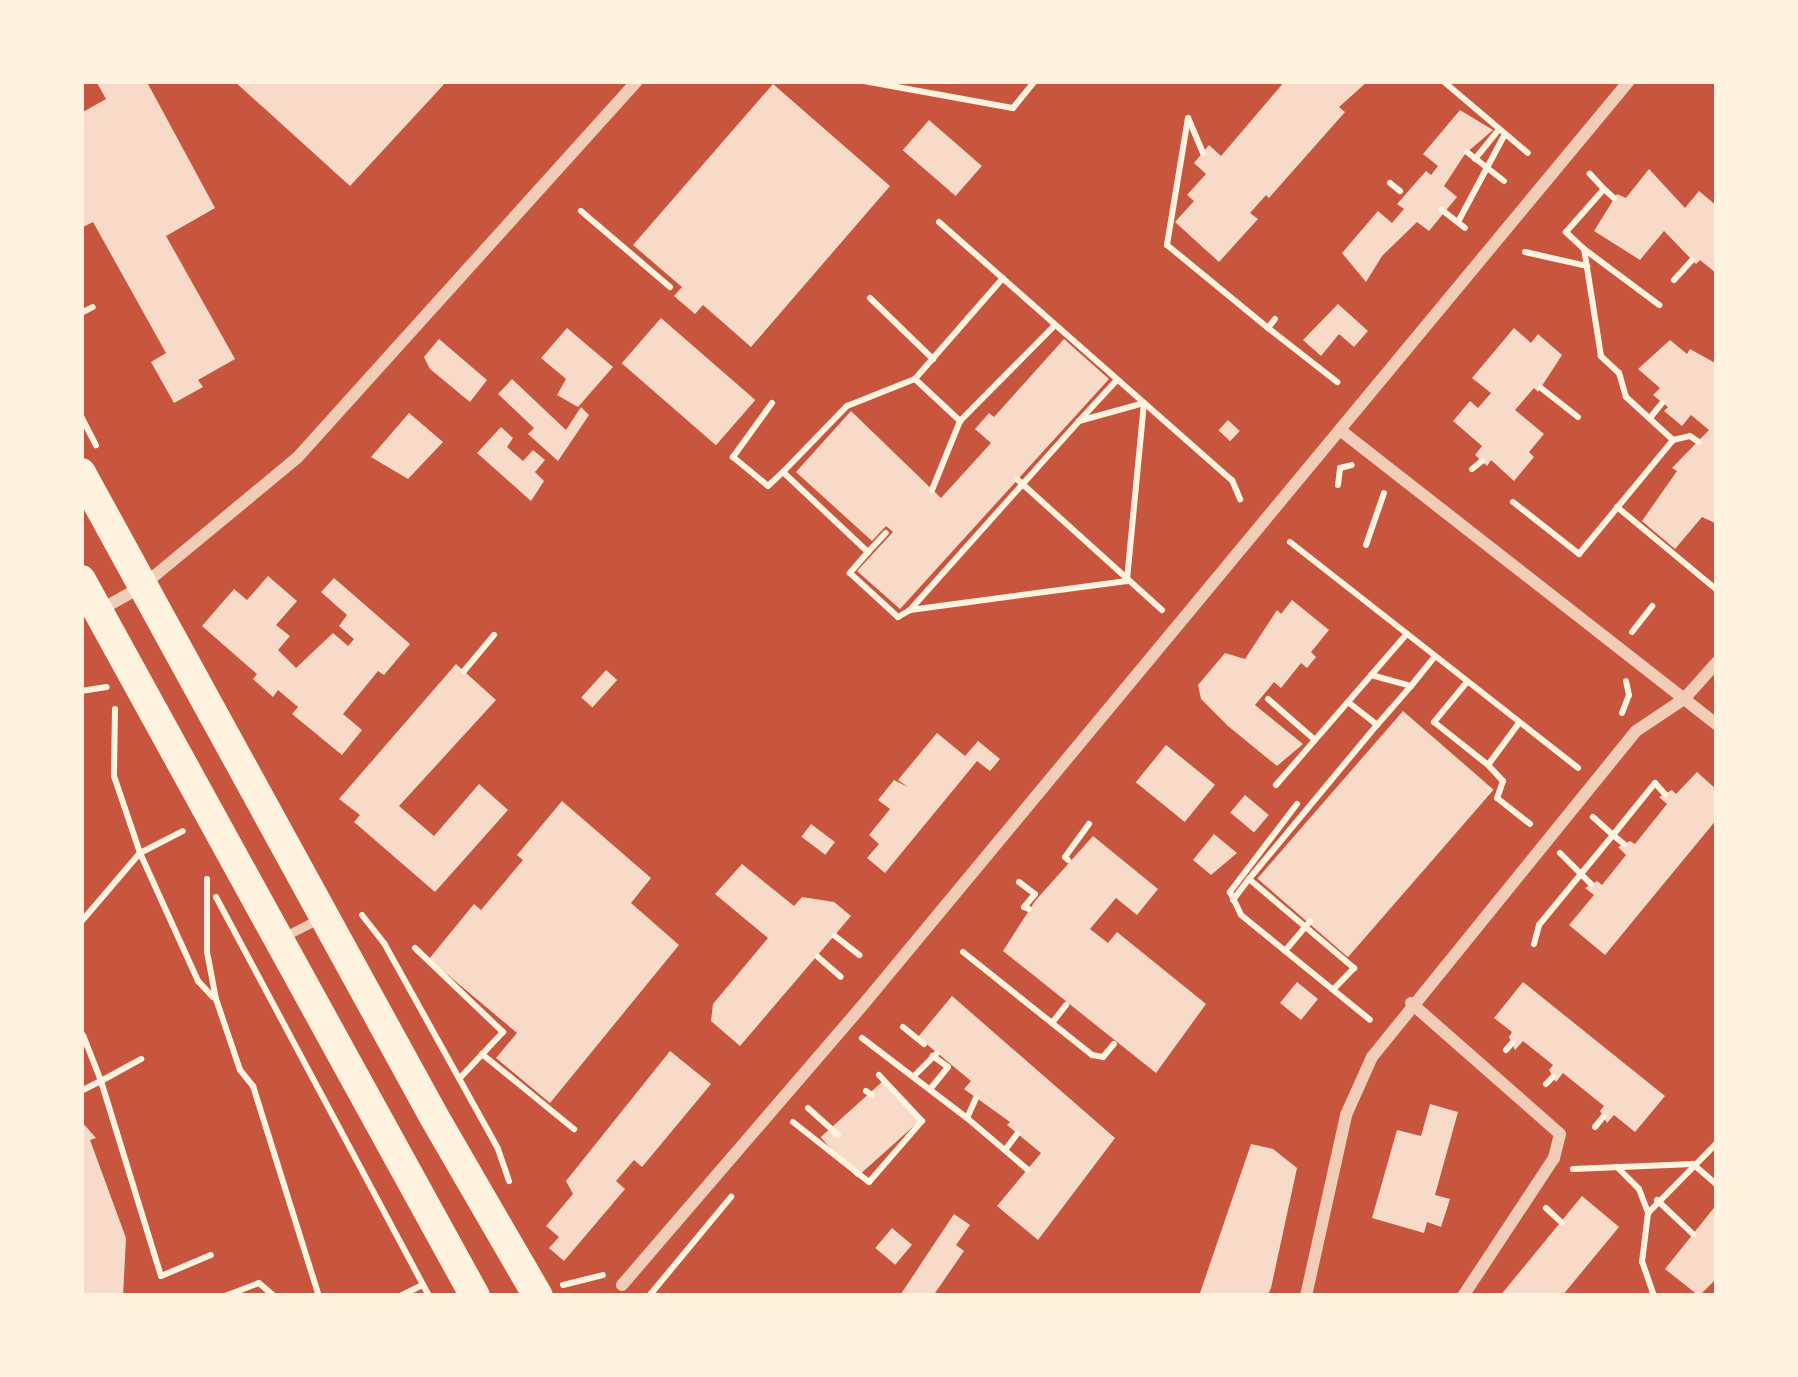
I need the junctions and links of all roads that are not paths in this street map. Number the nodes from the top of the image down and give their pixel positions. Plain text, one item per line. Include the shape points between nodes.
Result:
1 (637, 81) edge
2 (1629, 81) edge
3 (1340, 430) junction
4 (81, 473) edge
5 (81, 580) edge
6 (141, 587) junction
7 (100, 610) junction
8 (1717, 662) edge
9 (1684, 698) junction
10 (1717, 724) edge
11 (326, 916) junction
12 (280, 938) junction
13 (1411, 1003) junction
14 (622, 1285) dead end
15 (552, 1290) edge
16 (475, 1296) edge
17 (1306, 1296) edge
18 (1463, 1296) edge

1 - 6 street via 296,458
2 - 3 street
3 - 9 street
3 - 14 street
4 - 6 main road
5 - 7 main road
6 - 7 street
6 - 11 main road
7 - 12 main road
8 - 9 street
9 - 10 street
9 - 13 street via 1636,731
11 - 12 lane
11 - 15 main road
12 - 16 main road
13 - 17 street via 1353,1094
13 - 18 street via 1560,1134

